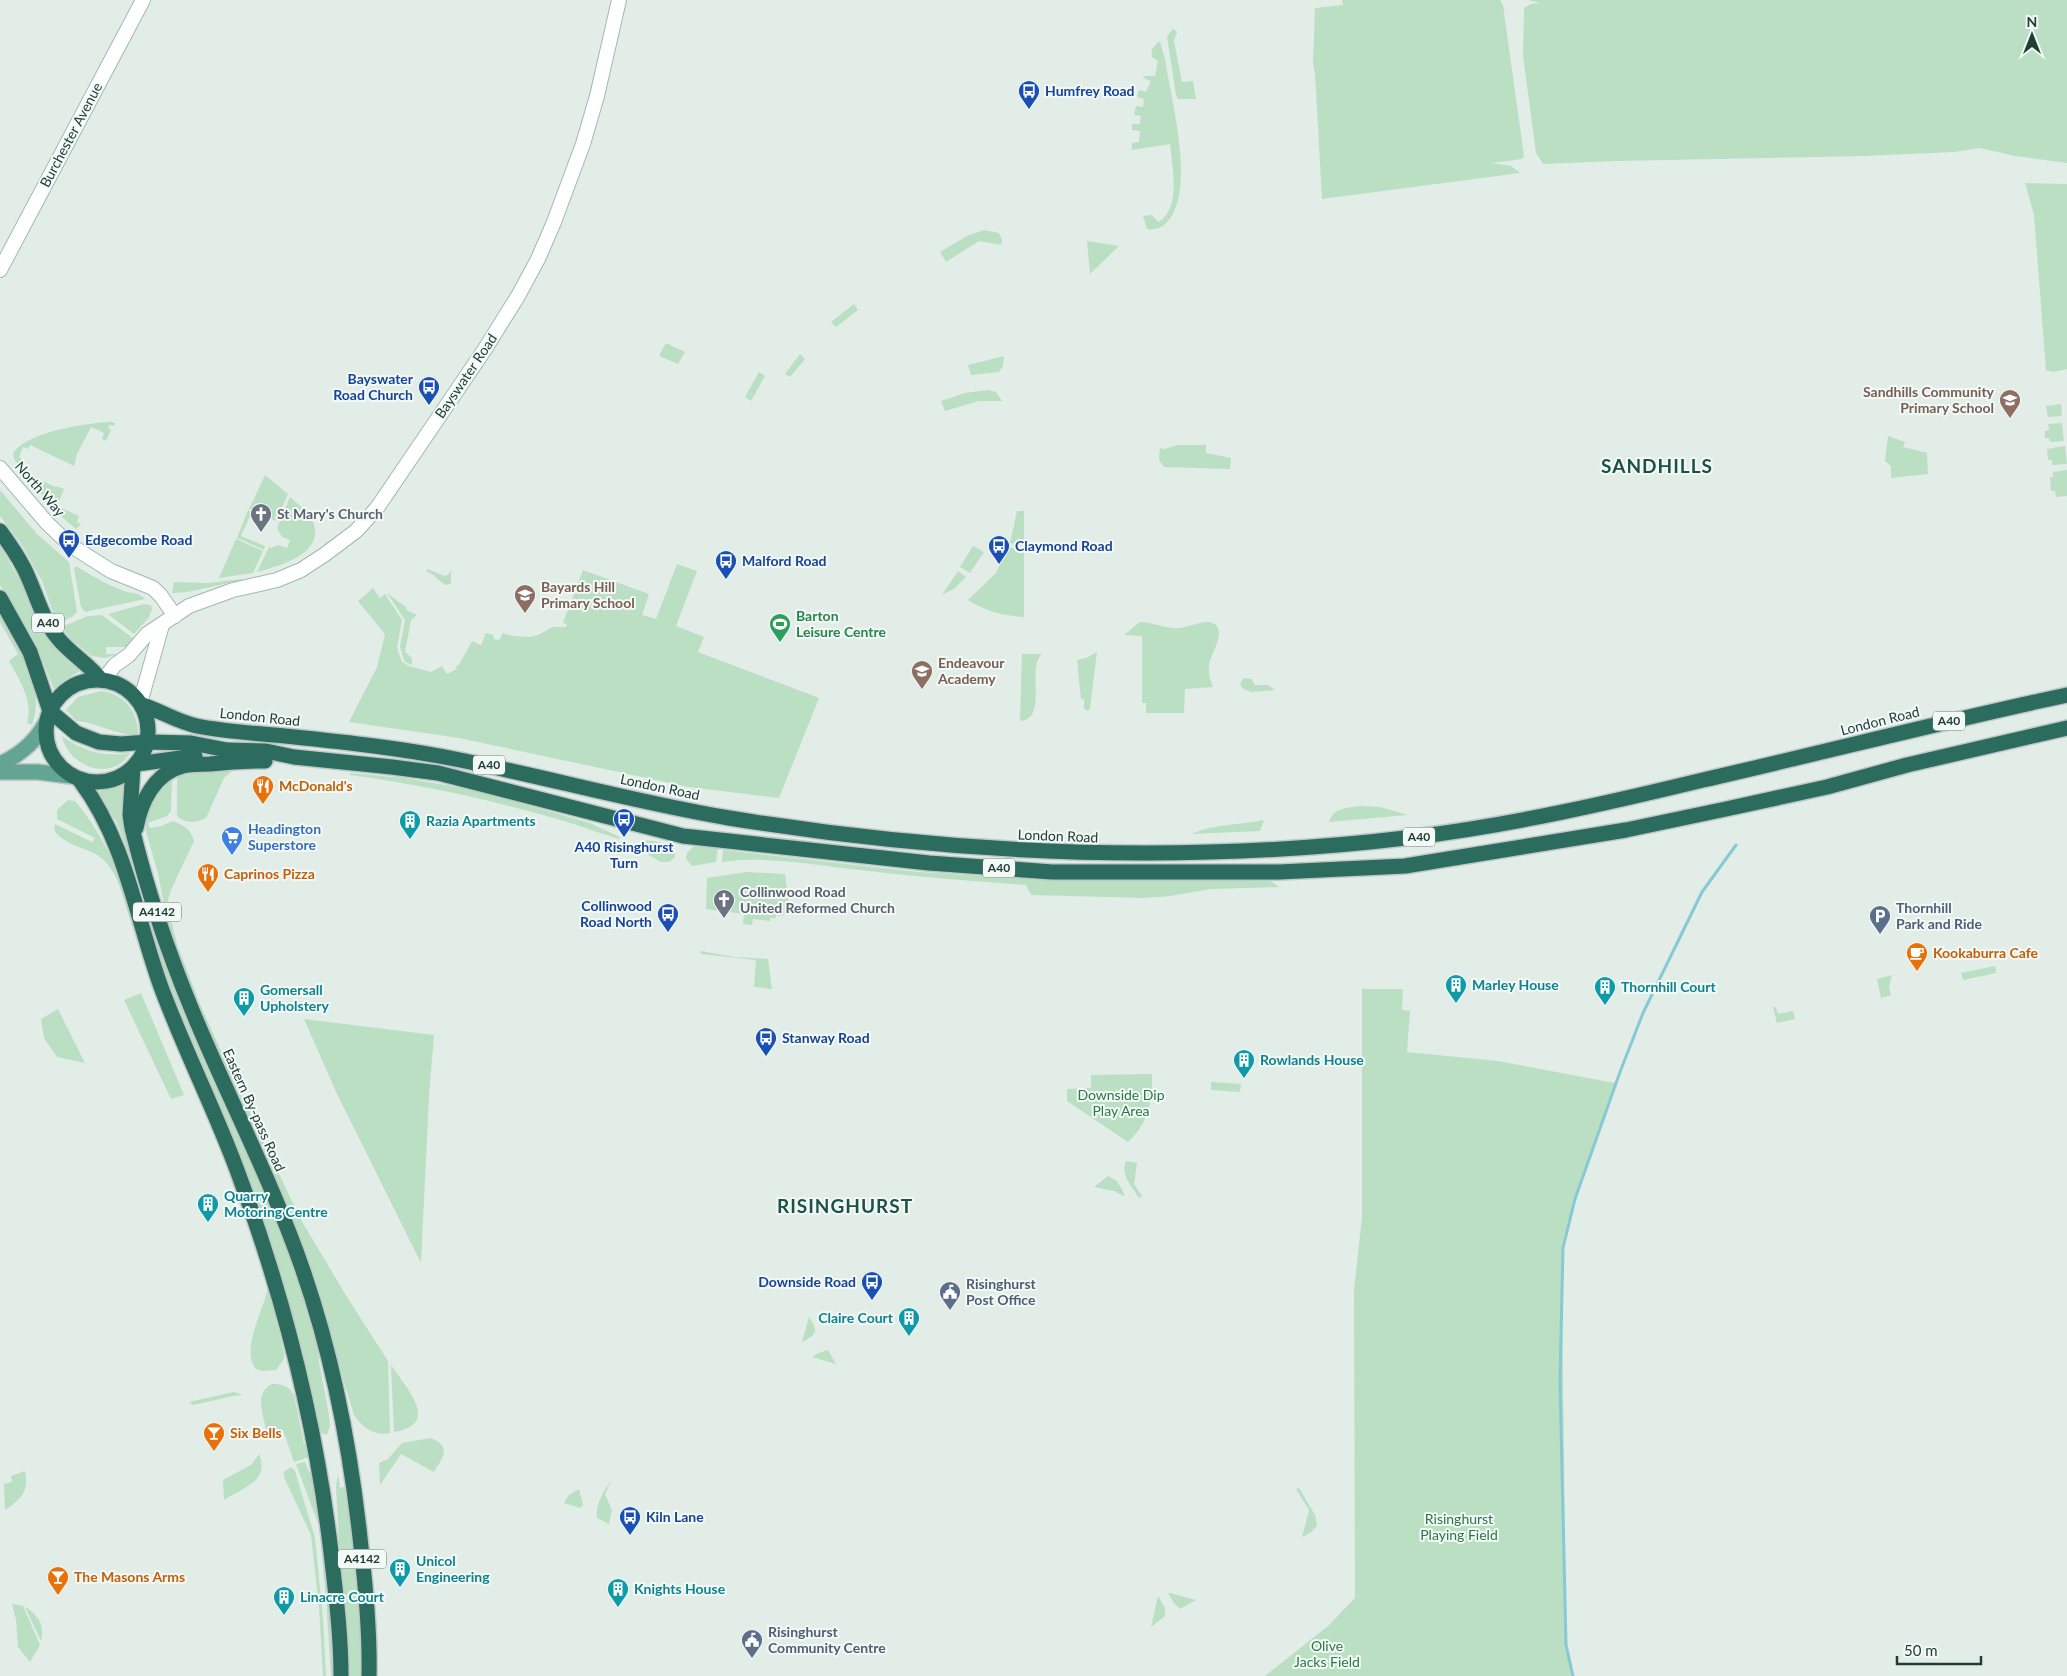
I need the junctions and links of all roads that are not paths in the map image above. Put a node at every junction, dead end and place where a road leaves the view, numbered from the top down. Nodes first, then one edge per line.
1 (143, 0) edge
2 (619, 0) edge
3 (0, 270) edge
4 (0, 468) edge
5 (0, 531) edge
6 (0, 598) edge
7 (175, 616) junction
8 (162, 625) junction
9 (102, 680) junction
10 (2067, 695) edge
11 (141, 704) junction
12 (49, 715) junction
13 (2067, 728) edge
14 (148, 742) junction
15 (231, 755) junction
16 (0, 764) edge
17 (135, 766) junction
18 (0, 772) edge
19 (76, 779) junction
20 (135, 842) junction
21 (341, 1676) edge
22 (370, 1676) edge

1 - 3 street, Burchester Avenue
2 - 7 street, Bayswater Road
4 - 7 street, North Way
5 - 9 highway, A40
6 - 12 highway, A40
7 - 8 street, Bayswater Road
8 - 9 street, Bayswater Road
8 - 11 street
9 - 11 highway
9 - 12 highway
10 - 11 highway, London Road / A40
11 - 14 highway
12 - 14 highway
12 - 16 main road
12 - 19 highway
13 - 15 highway, A40
14 - 15 highway
14 - 17 highway
15 - 17 highway
15 - 20 highway
17 - 19 highway
17 - 20 highway, Eastern By-pass Road / A4142
18 - 19 main road
19 - 21 highway, A4142
20 - 22 highway, Eastern By-pass Road / A4142

